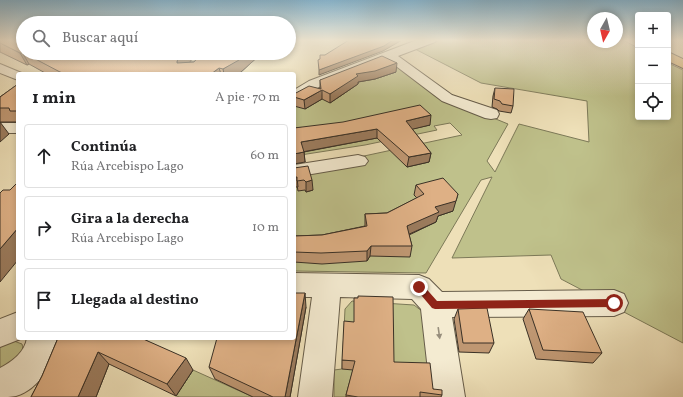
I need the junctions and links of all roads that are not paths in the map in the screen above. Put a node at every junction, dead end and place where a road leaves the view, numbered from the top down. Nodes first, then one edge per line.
1 (380, 59) edge
2 (394, 59) edge
3 (673, 59) edge
4 (683, 64) edge
5 (0, 68) edge
6 (16, 75) edge
7 (296, 96) edge
8 (491, 114) dead end
9 (0, 128) edge
10 (16, 128) edge
11 (358, 161) dead end
12 (296, 171) edge
13 (296, 284) edge
14 (327, 285) junction
15 (427, 296) junction
16 (614, 303) dead end
17 (16, 327) edge
18 (0, 333) edge
19 (43, 340) edge
20 (1, 387) edge
21 (315, 397) edge
22 (448, 397) edge

1 - 7 street
2 - 8 street
3 - 4 highway
5 - 6 street
9 - 10 street
11 - 12 street
13 - 14 street
14 - 15 street
14 - 21 street
15 - 16 street
15 -> 22 street
17 - 18 street
19 - 20 street

